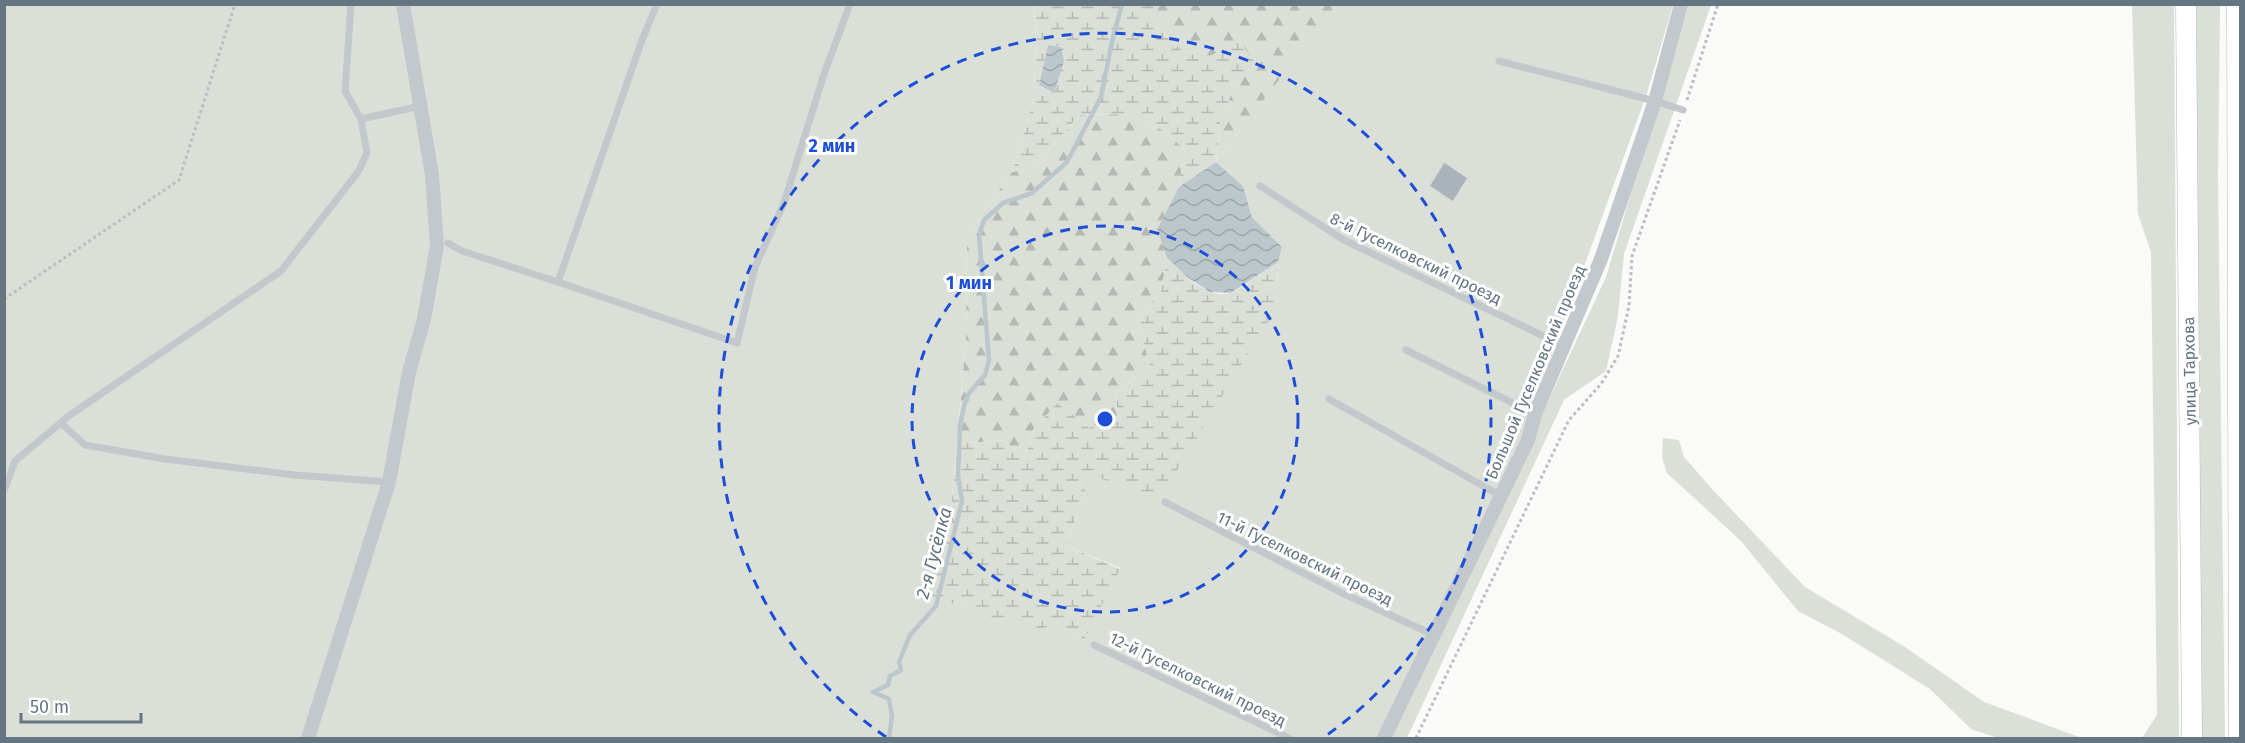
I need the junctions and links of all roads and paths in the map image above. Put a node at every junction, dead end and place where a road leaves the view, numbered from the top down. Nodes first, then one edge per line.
1 (235, 4) edge
2 (351, 4) edge
3 (402, 4) edge
4 (657, 4) edge
5 (850, 4) edge
6 (1681, 4) edge
7 (1718, 4) edge
8 (2186, 4) edge
9 (2237, 4) edge
10 (1499, 61) dead end
11 (1655, 101) junction
12 (420, 106) junction
13 (1683, 110) junction
14 (361, 119) junction
15 (1260, 186) dead end
16 (448, 243) dead end
17 (558, 282) junction
18 (4, 299) edge
19 (1564, 346) junction
20 (1406, 350) dead end
21 (1329, 399) dead end
22 (1536, 414) junction
23 (60, 423) junction
24 (389, 482) junction
25 (4, 491) edge
26 (1501, 496) junction
27 (1165, 502) dead end
28 (1434, 635) junction
29 (1094, 645) dead end
30 (308, 738) edge
31 (1289, 738) edge
32 (1384, 738) edge
33 (1416, 738) edge
34 (2192, 738) edge
35 (2239, 738) edge

1 - 18 path
2 - 14 lane
3 - 12 street
4 - 17 lane
5 - 17 lane
6 - 11 street, Большой Гуселковский проезд
7 - 13 path
8 - 34 main road, улица Тархова
9 - 35 main road
10 - 11 lane
11 - 13 lane
11 - 19 street, Большой Гуселковский проезд
12 - 14 lane
12 - 24 street
13 - 33 path
14 - 23 lane
15 - 19 lane, 8-й Гуселковский проезд
16 - 17 lane
19 - 22 street, Большой Гуселковский проезд
20 - 22 lane
21 - 26 lane
22 - 26 street, Большой Гуселковский проезд
23 - 24 lane
23 - 25 lane
24 - 30 street
26 - 28 street, Большой Гуселковский проезд
27 - 28 lane, 11-й Гуселковский проезд
28 - 32 street, Большой Гуселковский проезд
29 - 31 lane, 12-й Гуселковский проезд

